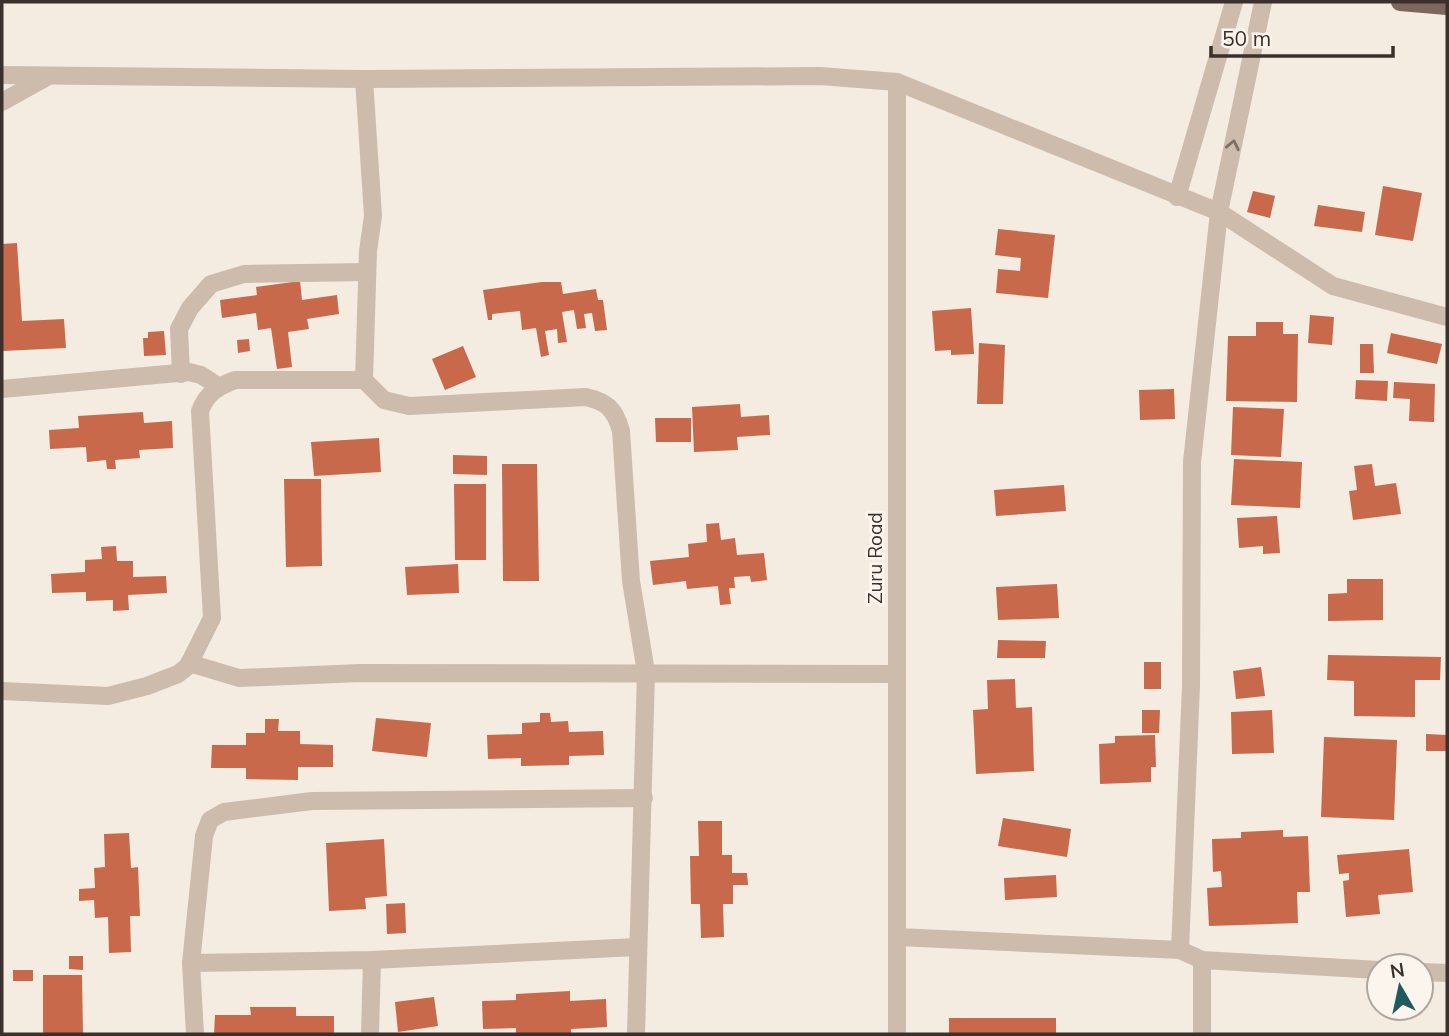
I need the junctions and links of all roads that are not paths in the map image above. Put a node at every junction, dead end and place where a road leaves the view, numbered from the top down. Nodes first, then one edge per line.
1 (1234, 2) edge
2 (1263, 2) edge
3 (1400, 2) edge
4 (1447, 6) edge
5 (2, 75) edge
6 (50, 76) junction
7 (364, 79) junction
8 (897, 82) junction
9 (2, 102) edge
10 (1177, 197) junction
11 (1219, 212) junction
12 (367, 272) junction
13 (1447, 317) edge
14 (181, 374) junction
15 (364, 380) junction
16 (218, 386) junction
17 (2, 389) edge
18 (190, 663) junction
19 (646, 672) junction
20 (896, 674) junction
21 (2, 691) edge
22 (645, 798) junction
23 (897, 937) junction
24 (637, 947) junction
25 (1180, 950) junction
26 (372, 960) junction
27 (1202, 960) junction
28 (191, 962) junction
29 (1365, 969) edge
30 (195, 1034) edge
31 (370, 1034) edge
32 (636, 1034) edge
33 (897, 1034) edge
34 (1202, 1034) edge

1 - 10 street
11 -> 2 street
3 - 4 main road
5 - 6 street
6 - 7 street
6 - 9 street
7 - 8 street
7 - 12 street
8 - 10 street
8 - 20 street, Zuru Road
10 - 11 street
11 - 13 street
11 - 25 street
12 - 14 street
12 - 15 street
14 - 16 street
14 - 17 street
15 - 16 street
15 - 19 street
16 - 18 street
18 - 19 street
18 - 21 street
19 - 20 street
19 - 22 street
20 - 23 street, Zuru Road
22 - 24 street
22 - 28 street
23 - 25 street
23 - 33 street, Zuru Road
24 - 26 street
24 - 32 street
25 - 27 street
26 - 28 street
26 - 31 street
27 - 29 street
27 - 34 street
28 - 30 street

